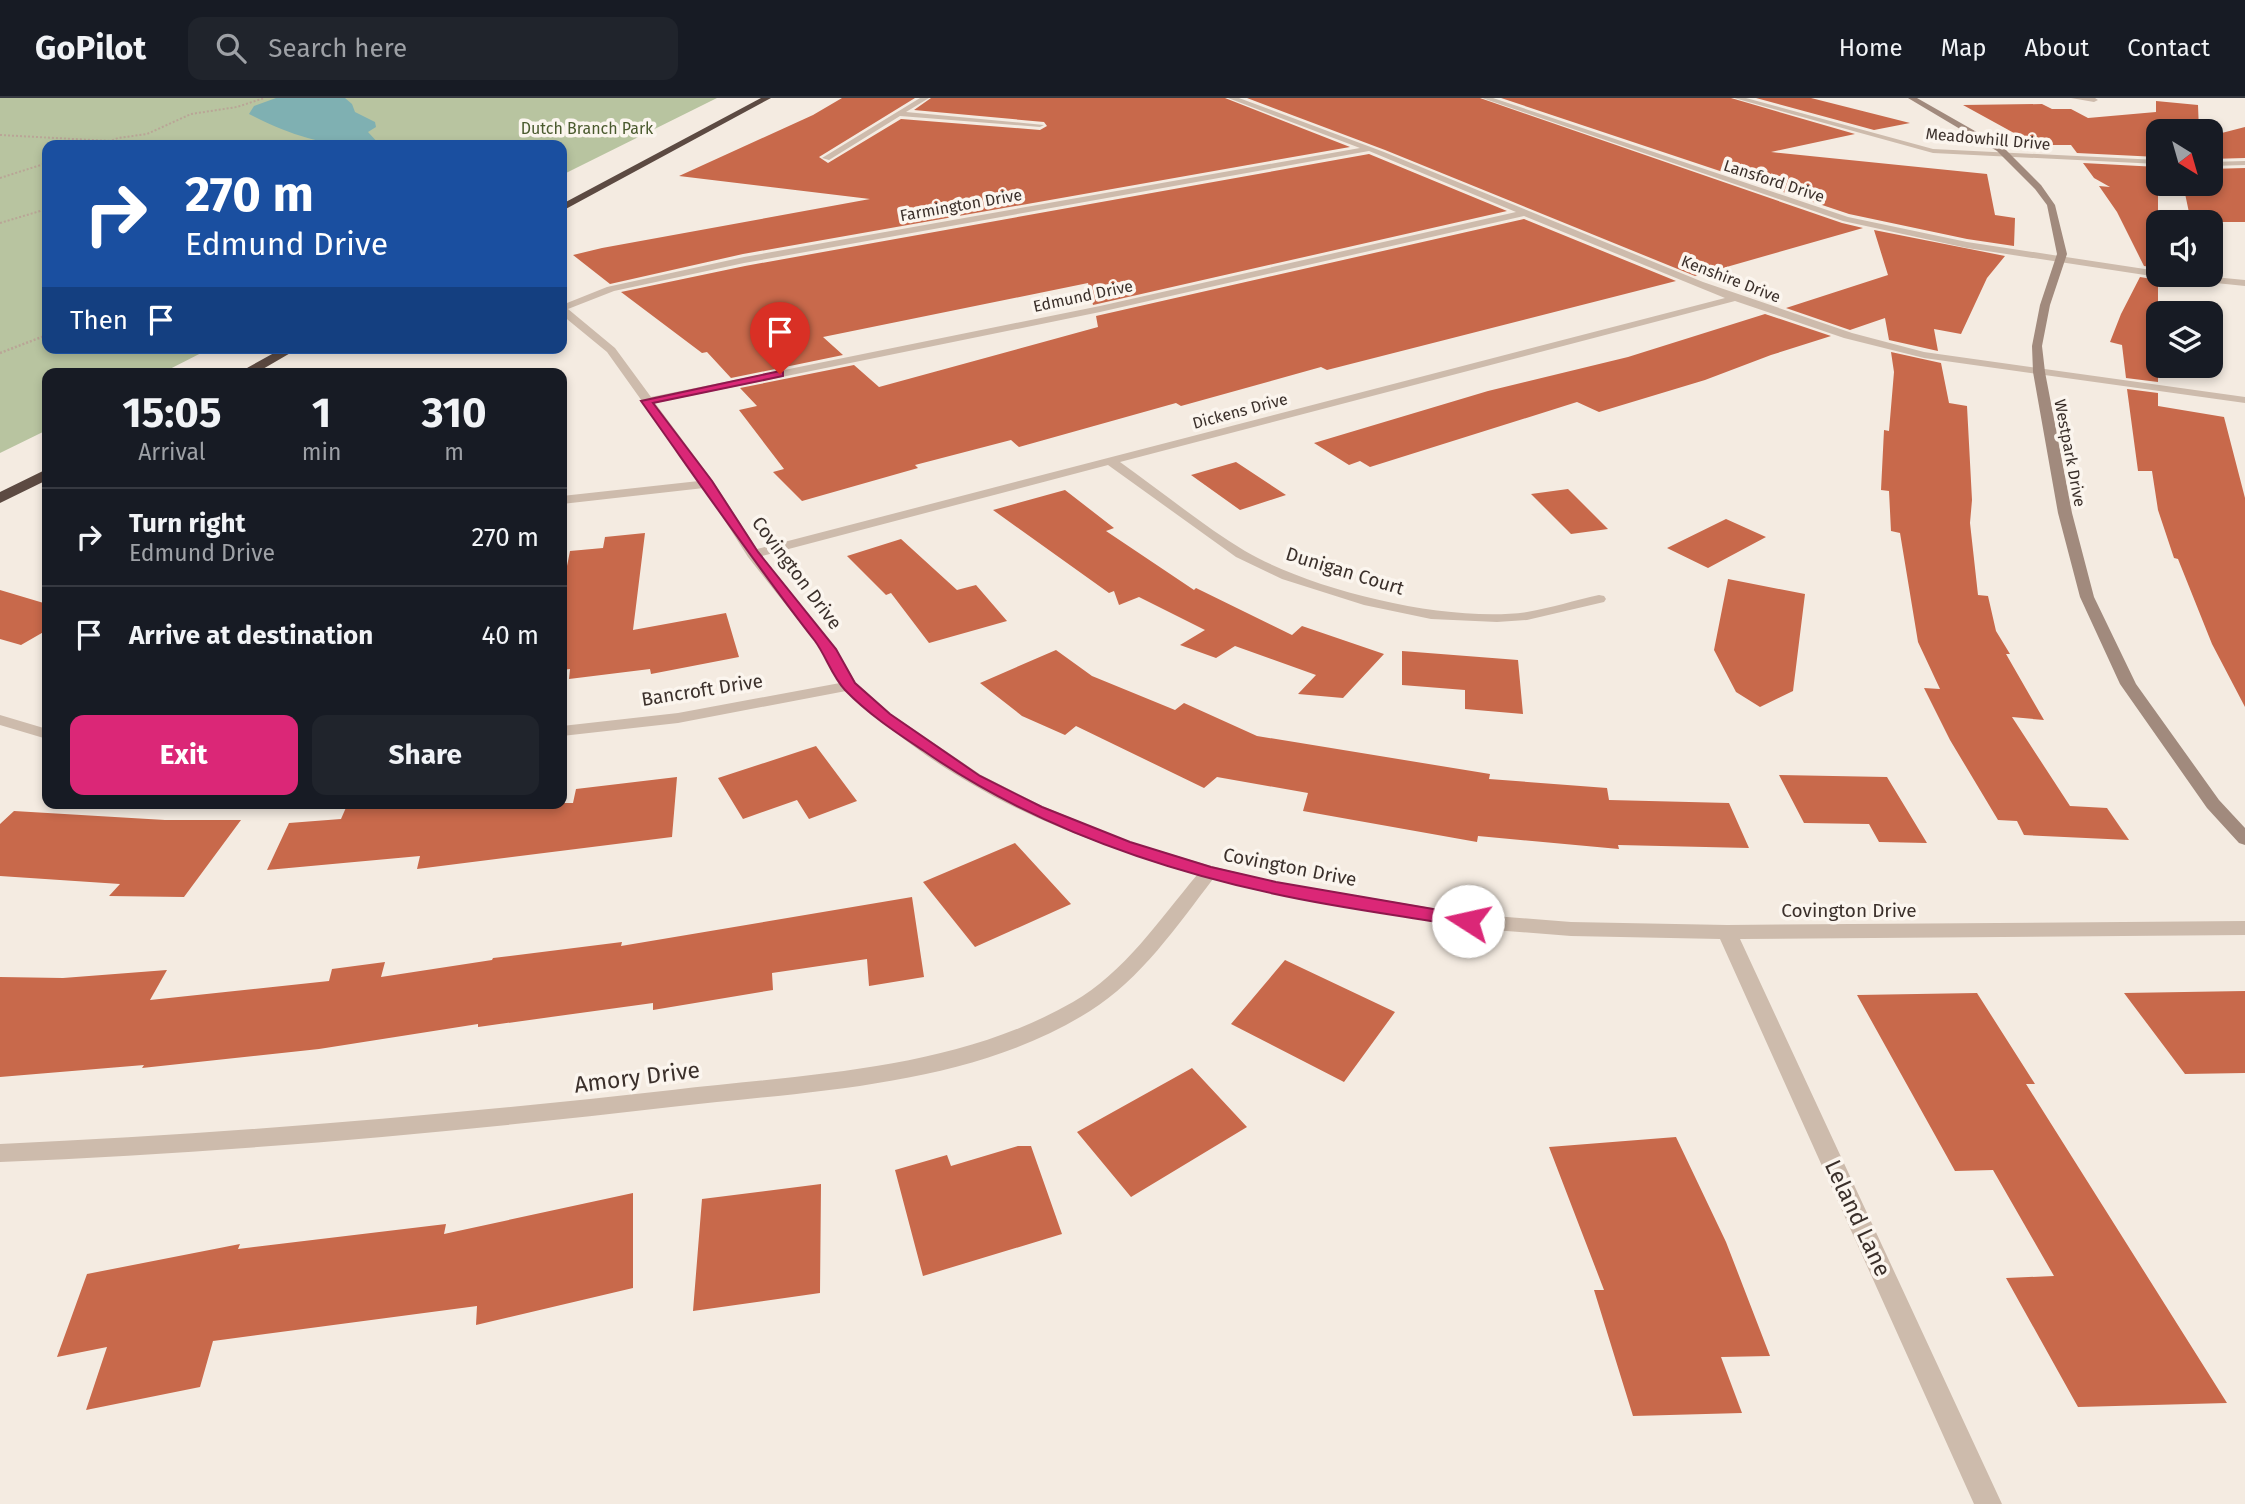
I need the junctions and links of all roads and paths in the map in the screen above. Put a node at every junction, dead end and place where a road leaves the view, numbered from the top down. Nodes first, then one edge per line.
1 (264, 98) edge
2 (767, 98) edge
3 (925, 98) edge
4 (1232, 98) edge
5 (1486, 98) edge
6 (1738, 98) edge
7 (1912, 98) edge
8 (2075, 98) edge
9 (2094, 100) dead end
10 (898, 114) junction
11 (1040, 125) dead end
12 (0, 135) edge
13 (95, 140) edge
14 (119, 140) edge
15 (1369, 149) junction
16 (2008, 157) junction
17 (826, 158) dead end
18 (2146, 162) edge
19 (2223, 163) edge
20 (2245, 163) edge
21 (42, 165) edge
22 (0, 178) edge
23 (567, 205) edge
24 (42, 210) edge
25 (1525, 213) junction
26 (0, 223) edge
27 (2060, 260) junction
28 (2146, 272) edge
29 (2223, 281) edge
30 (2245, 283) edge
31 (1735, 298) junction
32 (567, 307) edge
33 (567, 313) edge
34 (42, 337) edge
35 (0, 353) edge
36 (281, 354) edge
37 (255, 368) edge
38 (2039, 372) junction
39 (2245, 400) edge
40 (646, 401) junction
41 (1111, 463) junction
42 (42, 477) edge
43 (708, 484) junction
44 (0, 498) edge
45 (567, 499) edge
46 (754, 554) junction
47 (1599, 599) dead end
48 (849, 686) junction
49 (0, 720) edge
50 (567, 730) edge
51 (42, 733) edge
52 (2245, 839) edge
53 (1209, 872) junction
54 (2245, 928) edge
55 (1727, 932) junction
56 (0, 1153) edge
57 (1988, 1504) edge

1 - 14 path
2 - 23 highway
3 - 10 street
4 - 15 street, Kenshire Drive
5 - 27 street, Lansford Drive
6 - 16 street, Meadowhill Drive
7 - 16 street, Westpark Drive
8 - 9 street
10 - 11 street
10 - 17 street
12 - 13 path
15 - 25 street, Kenshire Drive
15 - 32 street, Farmington Drive
16 - 18 street, Meadowhill Drive
16 - 27 street, Westpark Drive
19 - 20 street
21 - 22 path
24 - 26 path
25 - 31 street, Kenshire Drive
25 - 40 street, Edmund Drive
27 - 28 street, Lansford Drive
27 - 38 street, Westpark Drive
29 - 30 street
31 - 38 street, Kenshire Drive
31 - 41 street, Dickens Drive
33 - 40 street, Covington Drive
34 - 35 path
36 - 37 highway
38 - 39 street, Kenshire Drive
38 - 52 street, Westpark Drive
40 - 43 street, Covington Drive
41 - 46 street, Dickens Drive
41 - 47 street, Dunigan Court
42 - 44 highway
43 - 45 street
43 - 46 street, Covington Drive
46 - 48 street, Covington Drive
48 - 50 street, Bancroft Drive
48 - 53 street, Covington Drive
49 - 51 street
53 - 55 street, Covington Drive
53 - 56 street, Amory Drive
54 - 55 street, Covington Drive
55 - 57 street, Leland Lane

